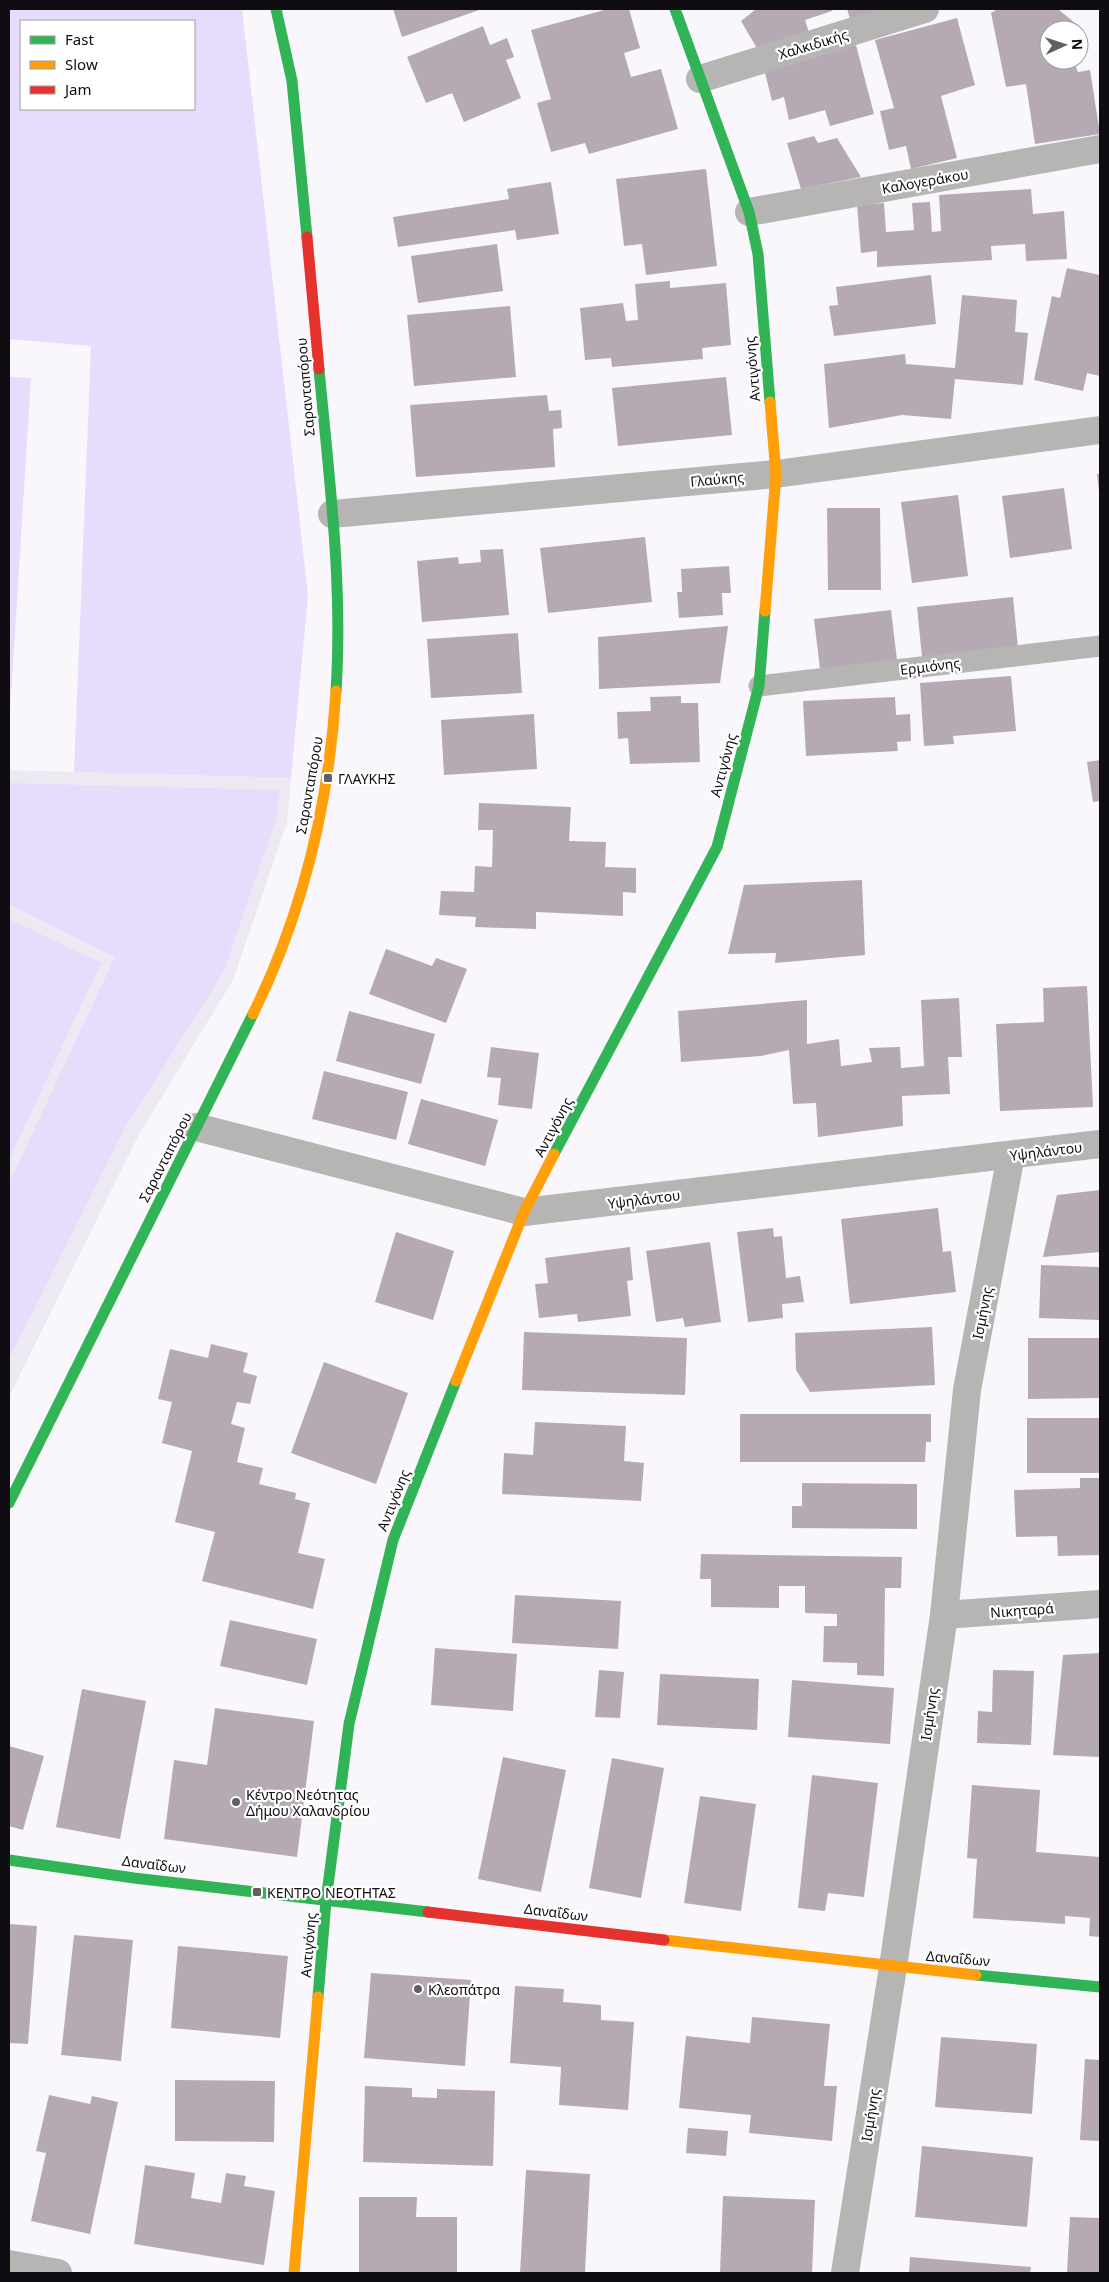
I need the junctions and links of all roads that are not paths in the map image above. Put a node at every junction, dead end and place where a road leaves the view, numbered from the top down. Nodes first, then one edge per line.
1 (276, 9) edge
2 (675, 9) edge
3 (925, 9) edge
4 (700, 79) junction
5 (1100, 149) edge
6 (749, 212) junction
7 (1100, 430) edge
8 (776, 474) junction
9 (332, 514) junction
10 (1100, 646) edge
11 (759, 686) junction
12 (196, 1127) junction
13 (1100, 1144) edge
14 (1012, 1155) junction
15 (524, 1212) junction
16 (9, 1503) edge
17 (1100, 1604) edge
18 (944, 1615) junction
19 (9, 1860) edge
20 (326, 1900) junction
21 (893, 1967) junction
22 (1100, 1987) edge
23 (9, 2264) edge
24 (58, 2273) edge
25 (294, 2273) edge
26 (845, 2273) edge

1 - 9 street, Σαρανταπόρου
2 - 4 street, Αντιγόνης
3 - 4 street, Χαλκιδικής
4 - 6 street, Αντιγόνης
5 - 6 street, Καλογεράκου
6 - 8 street, Αντιγόνης
7 - 8 street, Γλαύκης
8 - 9 street, Γλαύκης
8 - 11 street, Αντιγόνης
9 - 12 street, Σαρανταπόρου
10 - 11 lane, Ερμιόνης
11 - 15 street, Αντιγόνης
12 - 15 street, Υψηλάντου
12 - 16 street, Σαρανταπόρου
13 - 14 street, Υψηλάντου
14 - 15 street, Υψηλάντου
14 - 18 street, Ισμήνης
15 - 20 street, Αντιγόνης
17 - 18 street, Νικηταρά
18 - 21 street, Ισμήνης
19 - 20 street, Δαναΐδων
20 - 21 street, Δαναΐδων
20 - 25 street, Αντιγόνης
21 - 22 street, Δαναΐδων
21 - 26 street, Ισμήνης
23 - 24 street

